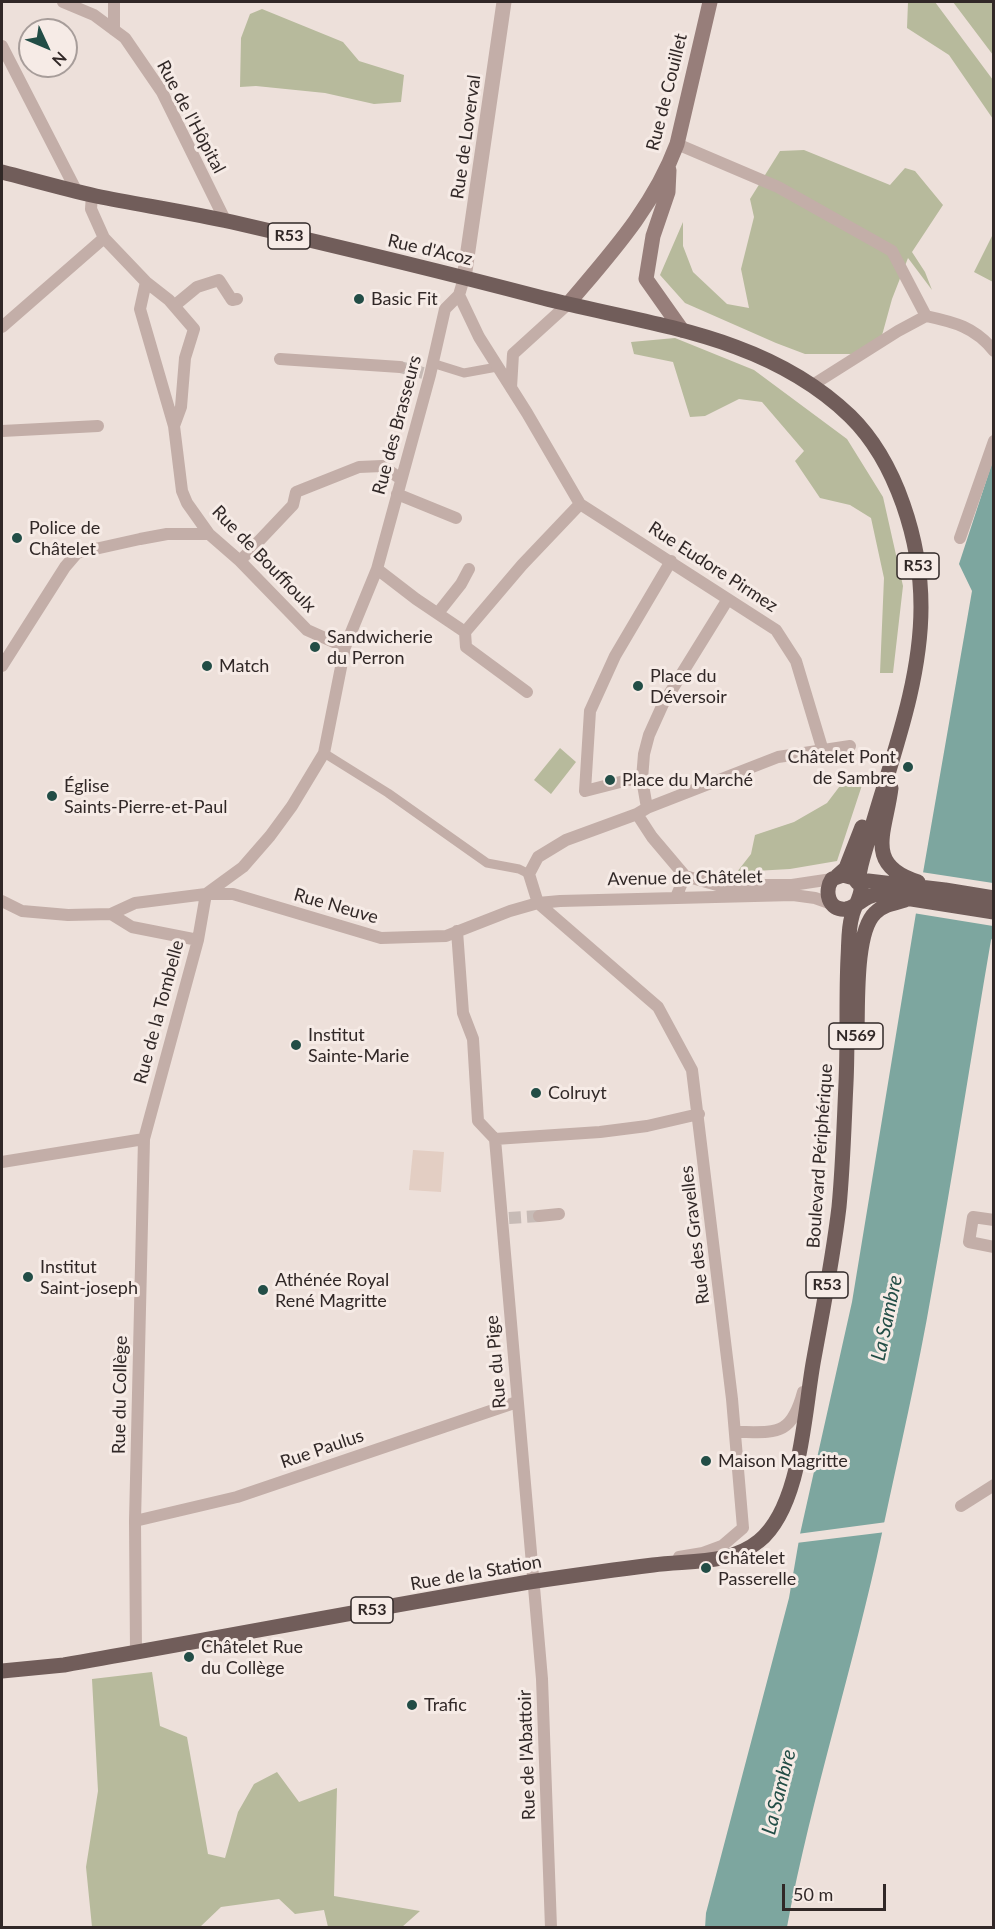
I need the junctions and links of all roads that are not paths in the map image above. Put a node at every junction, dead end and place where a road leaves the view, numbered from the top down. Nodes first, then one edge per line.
1 (63, 2) edge
2 (114, 2) edge
3 (504, 2) edge
4 (710, 2) edge
5 (114, 30) junction
6 (2, 46) edge
7 (677, 144) junction
8 (670, 163) junction
9 (2, 172) edge
10 (85, 193) junction
11 (225, 220) junction
12 (104, 238) junction
13 (465, 278) junction
14 (146, 282) junction
15 (459, 295) junction
16 (237, 299) dead end
17 (568, 304) junction
18 (174, 306) junction
19 (926, 316) junction
20 (2, 327) edge
21 (682, 330) junction
22 (993, 351) edge
23 (280, 359) dead end
24 (400, 367) tunnel mouth
25 (497, 367) junction
26 (428, 370) junction
27 (811, 386) junction
28 (511, 388) junction
29 (835, 403) joint
30 (98, 426) dead end
31 (174, 426) junction
32 (2, 431) edge
33 (993, 441) edge
34 (401, 479) junction
35 (397, 494) junction
36 (580, 504) junction
37 (456, 518) dead end
38 (209, 534) junction
39 (960, 538) dead end
40 (240, 561) junction
41 (671, 561) junction
42 (377, 568) junction
43 (469, 569) dead end
44 (728, 598) junction
45 (438, 613) junction
46 (465, 632) junction
47 (345, 647) junction
48 (2, 666) edge
49 (527, 692) dead end
50 (850, 746) dead end
51 (895, 750) junction
52 (823, 751) junction
53 (324, 753) junction
54 (642, 779) junction
55 (642, 811) junction
56 (529, 874) junction
57 (685, 876) junction
58 (835, 878) junction
59 (858, 883) junction
60 (912, 889) junction
61 (206, 894) junction
62 (676, 897) junction
63 (993, 898) edge
64 (2, 901) edge
65 (538, 903) junction
66 (832, 904) junction
67 (856, 904) junction
68 (993, 912) edge
69 (111, 914) junction
70 (457, 931) junction
71 (198, 940) junction
72 (699, 1114) junction
73 (144, 1139) junction
74 (495, 1139) junction
75 (2, 1162) edge
76 (840, 1202) junction
77 (559, 1214) dead end
78 (539, 1216) tunnel mouth
79 (993, 1220) edge
80 (993, 1247) edge
81 (812, 1367) junction
82 (517, 1402) junction
83 (735, 1432) junction
84 (993, 1485) edge
85 (961, 1506) dead end
86 (135, 1521) junction
87 (743, 1552) joint
88 (655, 1565) junction
89 (532, 1582) junction
90 (136, 1652) junction
91 (2, 1671) edge
92 (551, 1928) edge

1 - 5 street, Rue de l'Hôpital
2 - 5 street
3 - 13 street, Rue de Loverval
4 - 7 main road, Rue de Couillet
5 - 11 street, Rue de l'Hôpital
6 - 10 street, Rue de Bouffioulx
7 - 8 main road, Rue de Couillet
7 - 19 street
8 - 17 main road, Rue de Couillet
8 - 21 main road
9 - 10 main road, Rue d'Acoz / R53
10 - 11 main road, Rue d'Acoz / R53
10 - 12 street, Rue de Bouffioulx
11 - 13 main road, Rue d'Acoz / R53
12 - 14 street, Rue de Bouffioulx
12 - 20 street
13 - 15 street, Rue des Brasseurs
13 - 17 main road, Rue d'Acoz / R53
14 - 18 street, Rue de Bouffioulx
14 - 31 street
15 - 25 street
15 - 26 street, Rue des Brasseurs
16 - 18 street
17 - 21 main road, Rue d'Acoz / R53
17 - 28 street
18 - 31 street, Rue de Bouffioulx
19 - 22 street
19 - 27 street
21 - 27 main road, Rue d'Acoz / R53
23 - 24 street
25 - 26 street
25 - 28 street
26 - 34 street, Rue des Brasseurs
27 - 29 main road, Rue d'Acoz / R53
28 - 36 street
29 - 51 main road, Boulevard Périphérique / R53
30 - 32 street
31 - 38 street, Rue de Bouffioulx
33 - 39 street
34 - 35 street, Rue des Brasseurs
34 - 40 street
35 - 37 street
35 - 42 street, Rue des Brasseurs
36 - 41 street, Rue Eudore Pirmez
36 - 46 street
38 - 40 street, Rue de Bouffioulx
38 - 48 street
40 - 47 street, Rue de Bouffioulx
41 - 44 street, Rue Eudore Pirmez
41 - 54 street
42 - 45 street
42 - 47 street, Rue des Brasseurs
43 - 45 street
44 - 52 street, Rue Eudore Pirmez
44 - 54 street
45 - 46 street
46 - 49 street
47 - 53 street, Rue des Brasseurs
50 - 52 street
51 - 58 main road, Boulevard Périphérique / R53
51 - 59 main road, Boulevard Périphérique / R53
51 - 60 main road, N569
52 - 55 street
53 - 56 street
53 - 61 street, Rue des Brasseurs
54 - 55 street
55 - 56 street
55 - 57 street
56 - 65 street
57 - 58 street, Avenue de Châtelet
57 - 62 street
58 - 59 main road, Avenue de Châtelet
58 - 66 main road
59 - 60 main road, Avenue de Châtelet / N569
59 - 67 main road, Boulevard Périphérique / R53
60 - 63 main road, N569
60 - 67 main road, Avenue de Châtelet / N569
60 - 68 main road, Avenue de Châtelet / N569
60 - 76 main road, N569
61 - 69 street, Rue Neuve
61 - 70 street, Rue Neuve
61 - 71 street, Rue de la Tombelle
62 - 65 street, Avenue de Châtelet
62 - 66 street, Avenue de Châtelet
64 - 69 street
65 - 70 street
65 - 72 street, Rue des Gravelles
66 - 67 main road, Avenue de Châtelet
67 - 76 main road, Boulevard Périphérique / R53
69 - 71 street
70 - 74 street
71 - 73 street, Rue de la Tombelle
72 - 74 street
72 - 83 street, Rue des Gravelles
73 - 75 street
73 - 86 street, Rue du Collège
74 - 82 street, Rue du Pige
76 - 81 main road, Boulevard Périphérique / R53
77 - 78 street
79 - 80 street
81 - 83 street
81 - 87 main road, Boulevard Périphérique / R53
82 - 86 street, Rue Paulus
82 - 89 street, Rue du Pige
83 - 88 street, Rue des Gravelles
84 - 85 street
86 - 90 street, Rue du Collège
87 - 88 main road, Rue de la Station / R53
88 - 89 main road, Rue de la Station / R53
89 - 90 main road, Rue de la Station / R53
89 - 92 street, Rue de l'Abattoir
90 - 91 main road, Rue de la Station / R53

